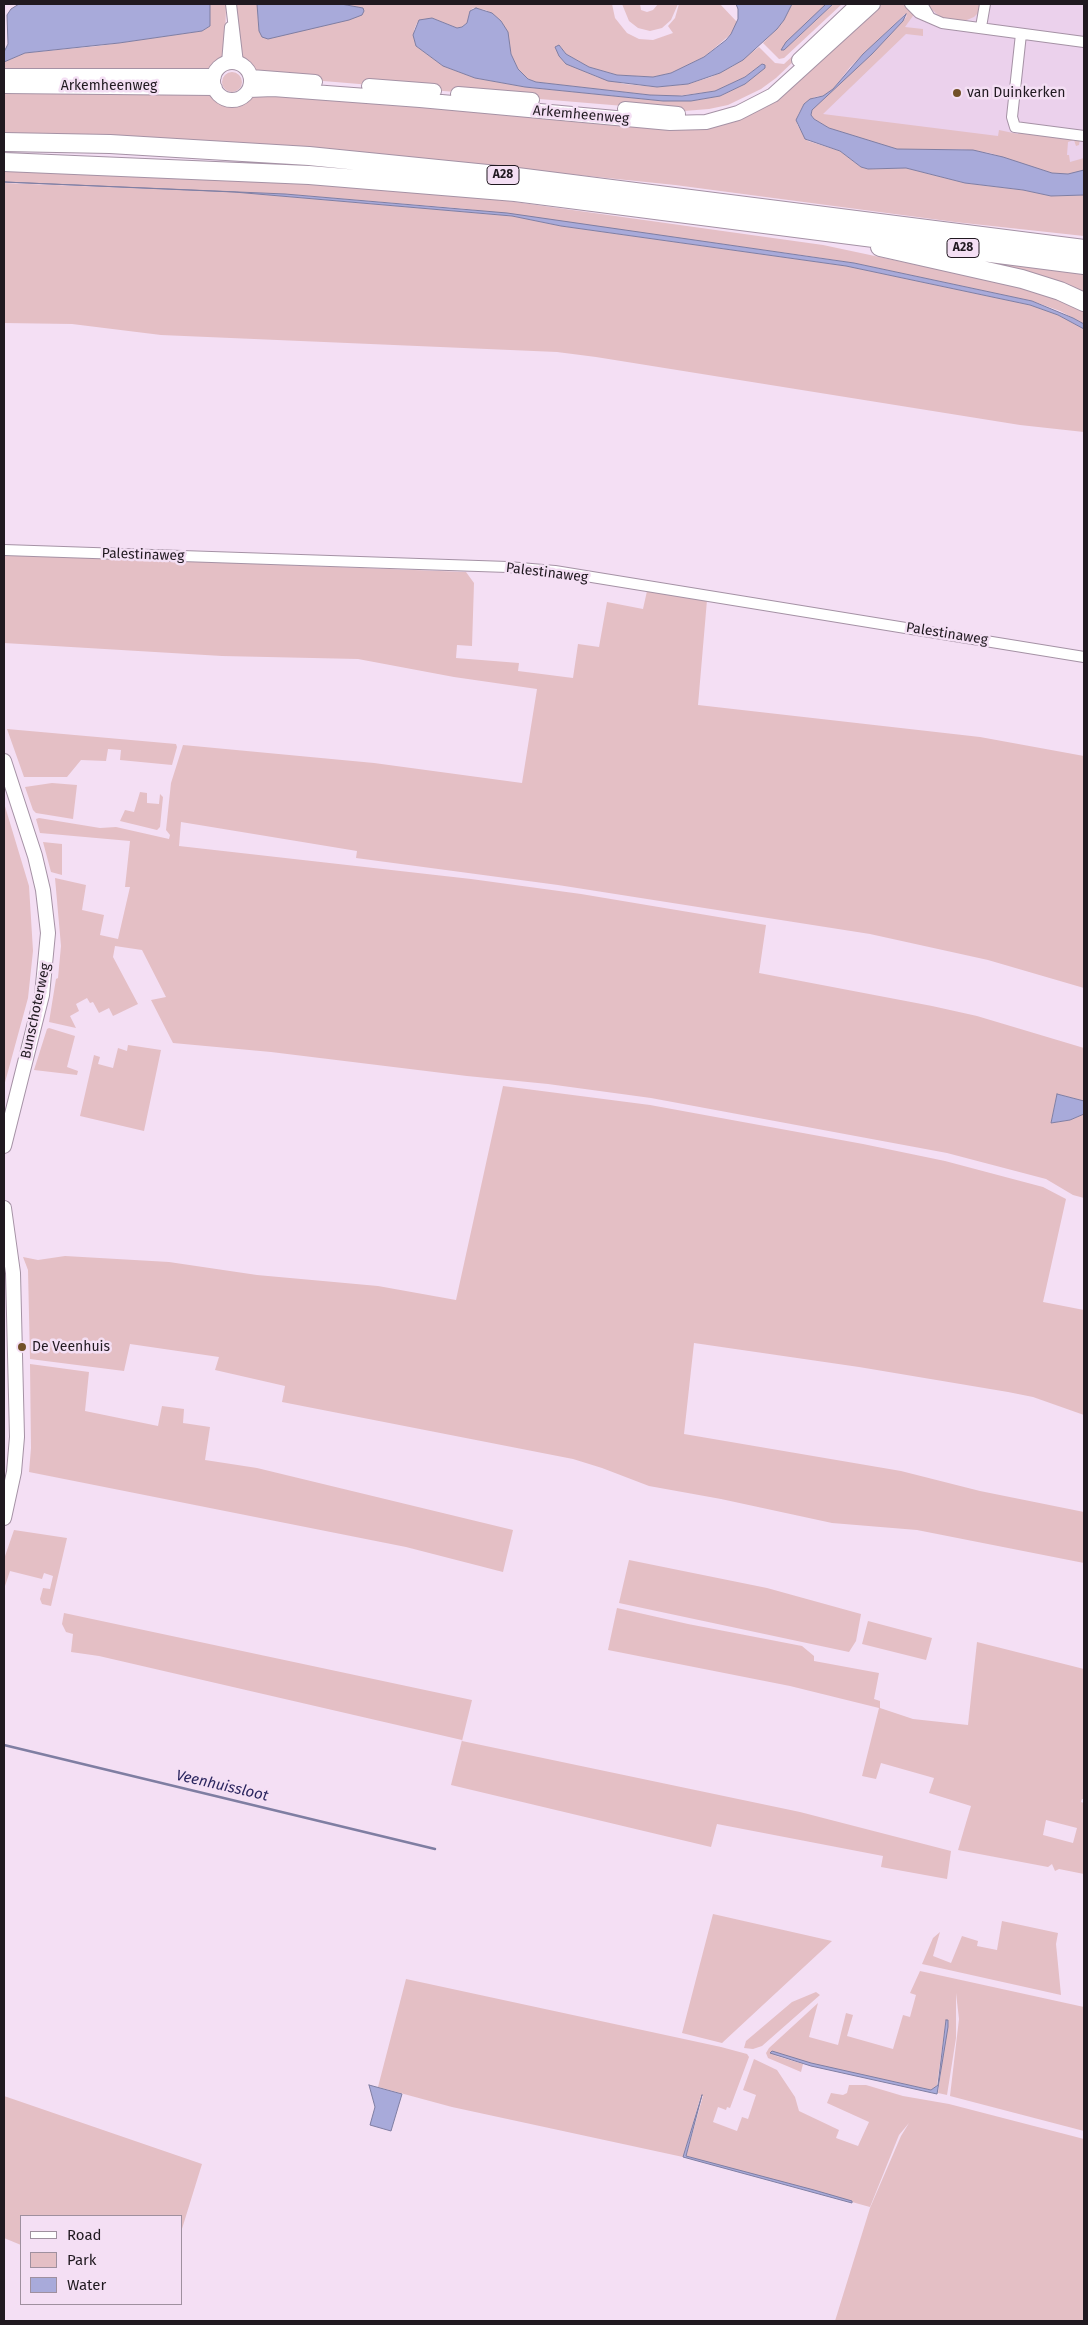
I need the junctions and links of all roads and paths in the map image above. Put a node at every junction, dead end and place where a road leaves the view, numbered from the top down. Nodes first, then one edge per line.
1 (231, 4) edge
2 (858, 4) edge
3 (873, 4) edge
4 (910, 4) edge
5 (922, 4) edge
6 (985, 4) edge
7 (929, 16) junction
8 (981, 27) junction
9 (1021, 34) junction
10 (1084, 42) edge
11 (233, 63) junction
12 (4, 76) edge
13 (215, 82) junction
14 (250, 84) junction
15 (4, 86) edge
16 (1084, 136) edge
17 (4, 142) edge
18 (4, 162) edge
19 (842, 232) junction
20 (1084, 249) edge
21 (1084, 265) edge
22 (1084, 302) edge
23 (4, 550) edge
24 (1084, 657) edge
25 (4, 761) edge
26 (4, 1146) edge
27 (4, 1208) edge
28 (4, 1518) edge

1 - 11 street
2 - 14 main road, Arkemheenweg
3 - 14 main road, Arkemheenweg
4 - 7 street
5 - 7 street
6 - 8 street
7 - 8 street
8 - 9 street
9 - 10 street
9 - 16 street
11 - 13 main road
11 - 14 main road
12 - 13 main road, Arkemheenweg
13 - 14 main road
13 - 15 main road, Arkemheenweg
17 - 20 highway, A28
18 - 19 highway, A28
19 - 21 highway, A28
19 - 22 highway, A28
23 - 24 street, Palestinaweg
25 - 26 main road, Bunschoterweg
27 - 28 main road

